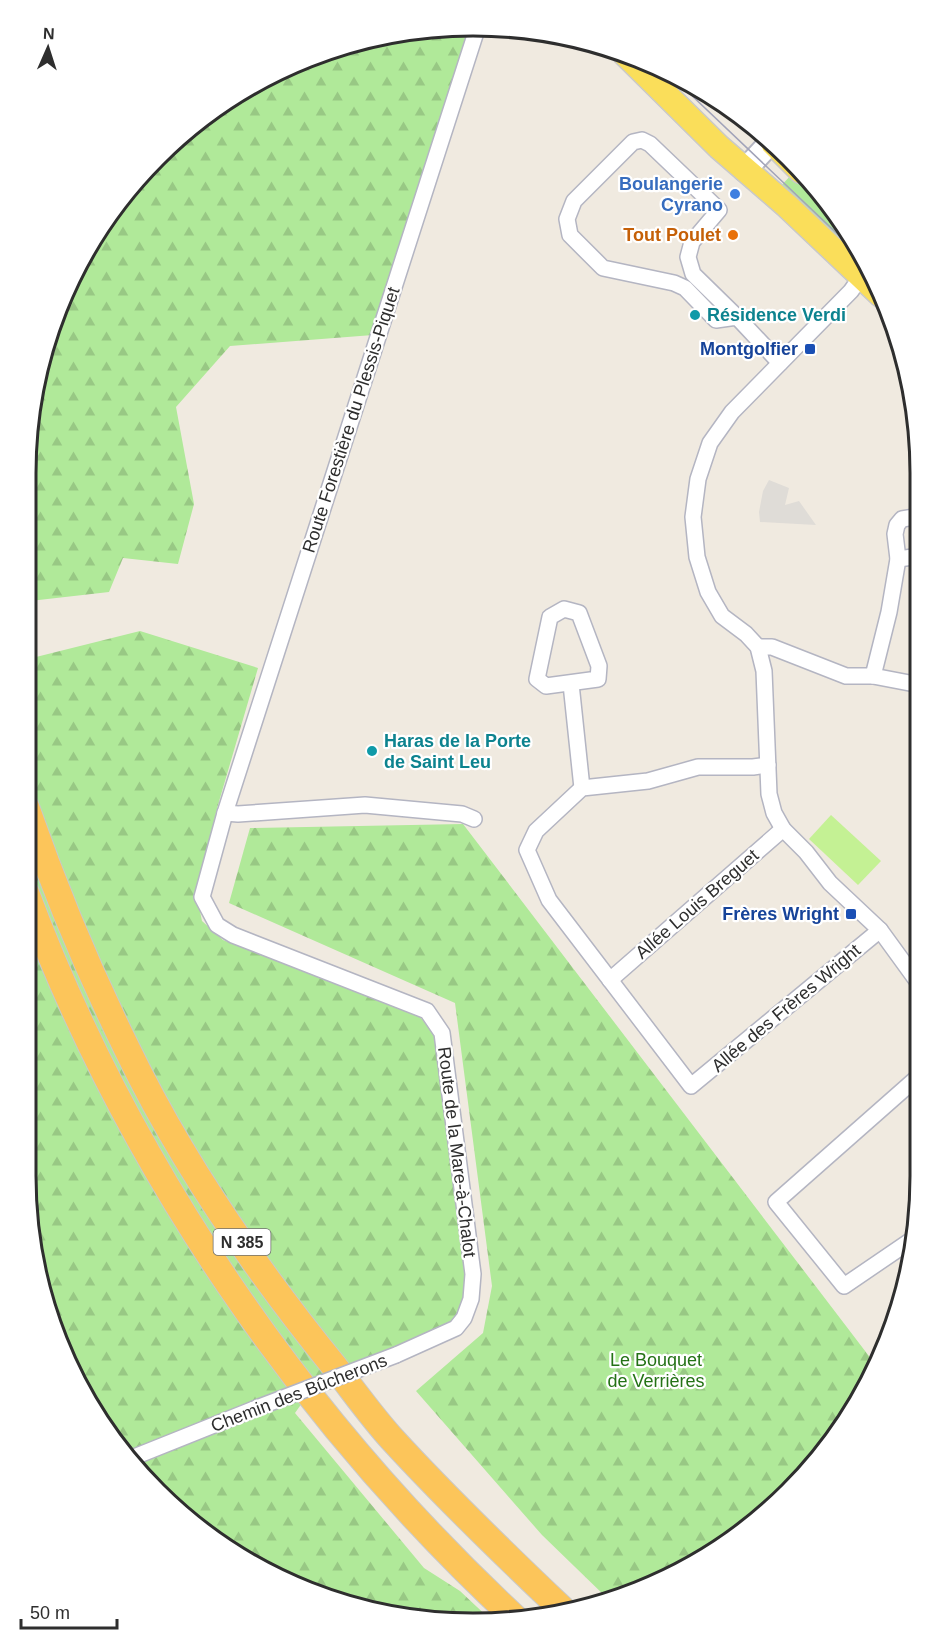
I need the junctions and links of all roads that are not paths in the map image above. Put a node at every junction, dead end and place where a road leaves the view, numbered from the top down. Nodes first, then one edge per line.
1 (475, 36) edge
2 (640, 69) edge
3 (766, 149) edge
4 (745, 170) junction
5 (857, 266) edge
6 (862, 275) edge
7 (737, 317) junction
8 (780, 363) junction
9 (910, 518) edge
10 (910, 557) edge
11 (898, 559) junction
12 (758, 647) junction
13 (873, 676) junction
14 (910, 683) edge
15 (571, 684) junction
16 (768, 765) junction
17 (582, 788) junction
18 (225, 813) junction
19 (474, 819) dead end
20 (783, 829) junction
21 (36, 834) edge
22 (36, 918) edge
23 (880, 930) junction
24 (910, 971) edge
25 (610, 980) junction
26 (910, 1084) edge
27 (904, 1245) edge
28 (464, 1318) joint
29 (137, 1456) edge
30 (558, 1605) edge
31 (508, 1611) edge

1 - 18 street, Route Forestière du Plessis-Piquet
2 - 4 main road
3 - 4 main road
4 - 5 main road
6 - 8 street
7 - 7 street
7 - 8 street
8 - 12 street
9 - 11 street
10 - 11 street
11 - 13 street
12 - 13 street
12 - 16 street
13 - 14 street
15 - 15 street
15 - 17 street
16 - 17 street
16 - 20 street
17 - 25 street
18 - 19 street
18 - 28 street, Route de la Mare-à-Chalot
20 - 23 street
20 - 25 street, Allée Louis Breguet
21 - 30 highway, N 385
22 - 31 highway, N 385
23 - 24 street
23 - 25 street, Allée des Frères Wright
26 - 27 street
28 - 29 street, Chemin des Bûcherons, bridge

